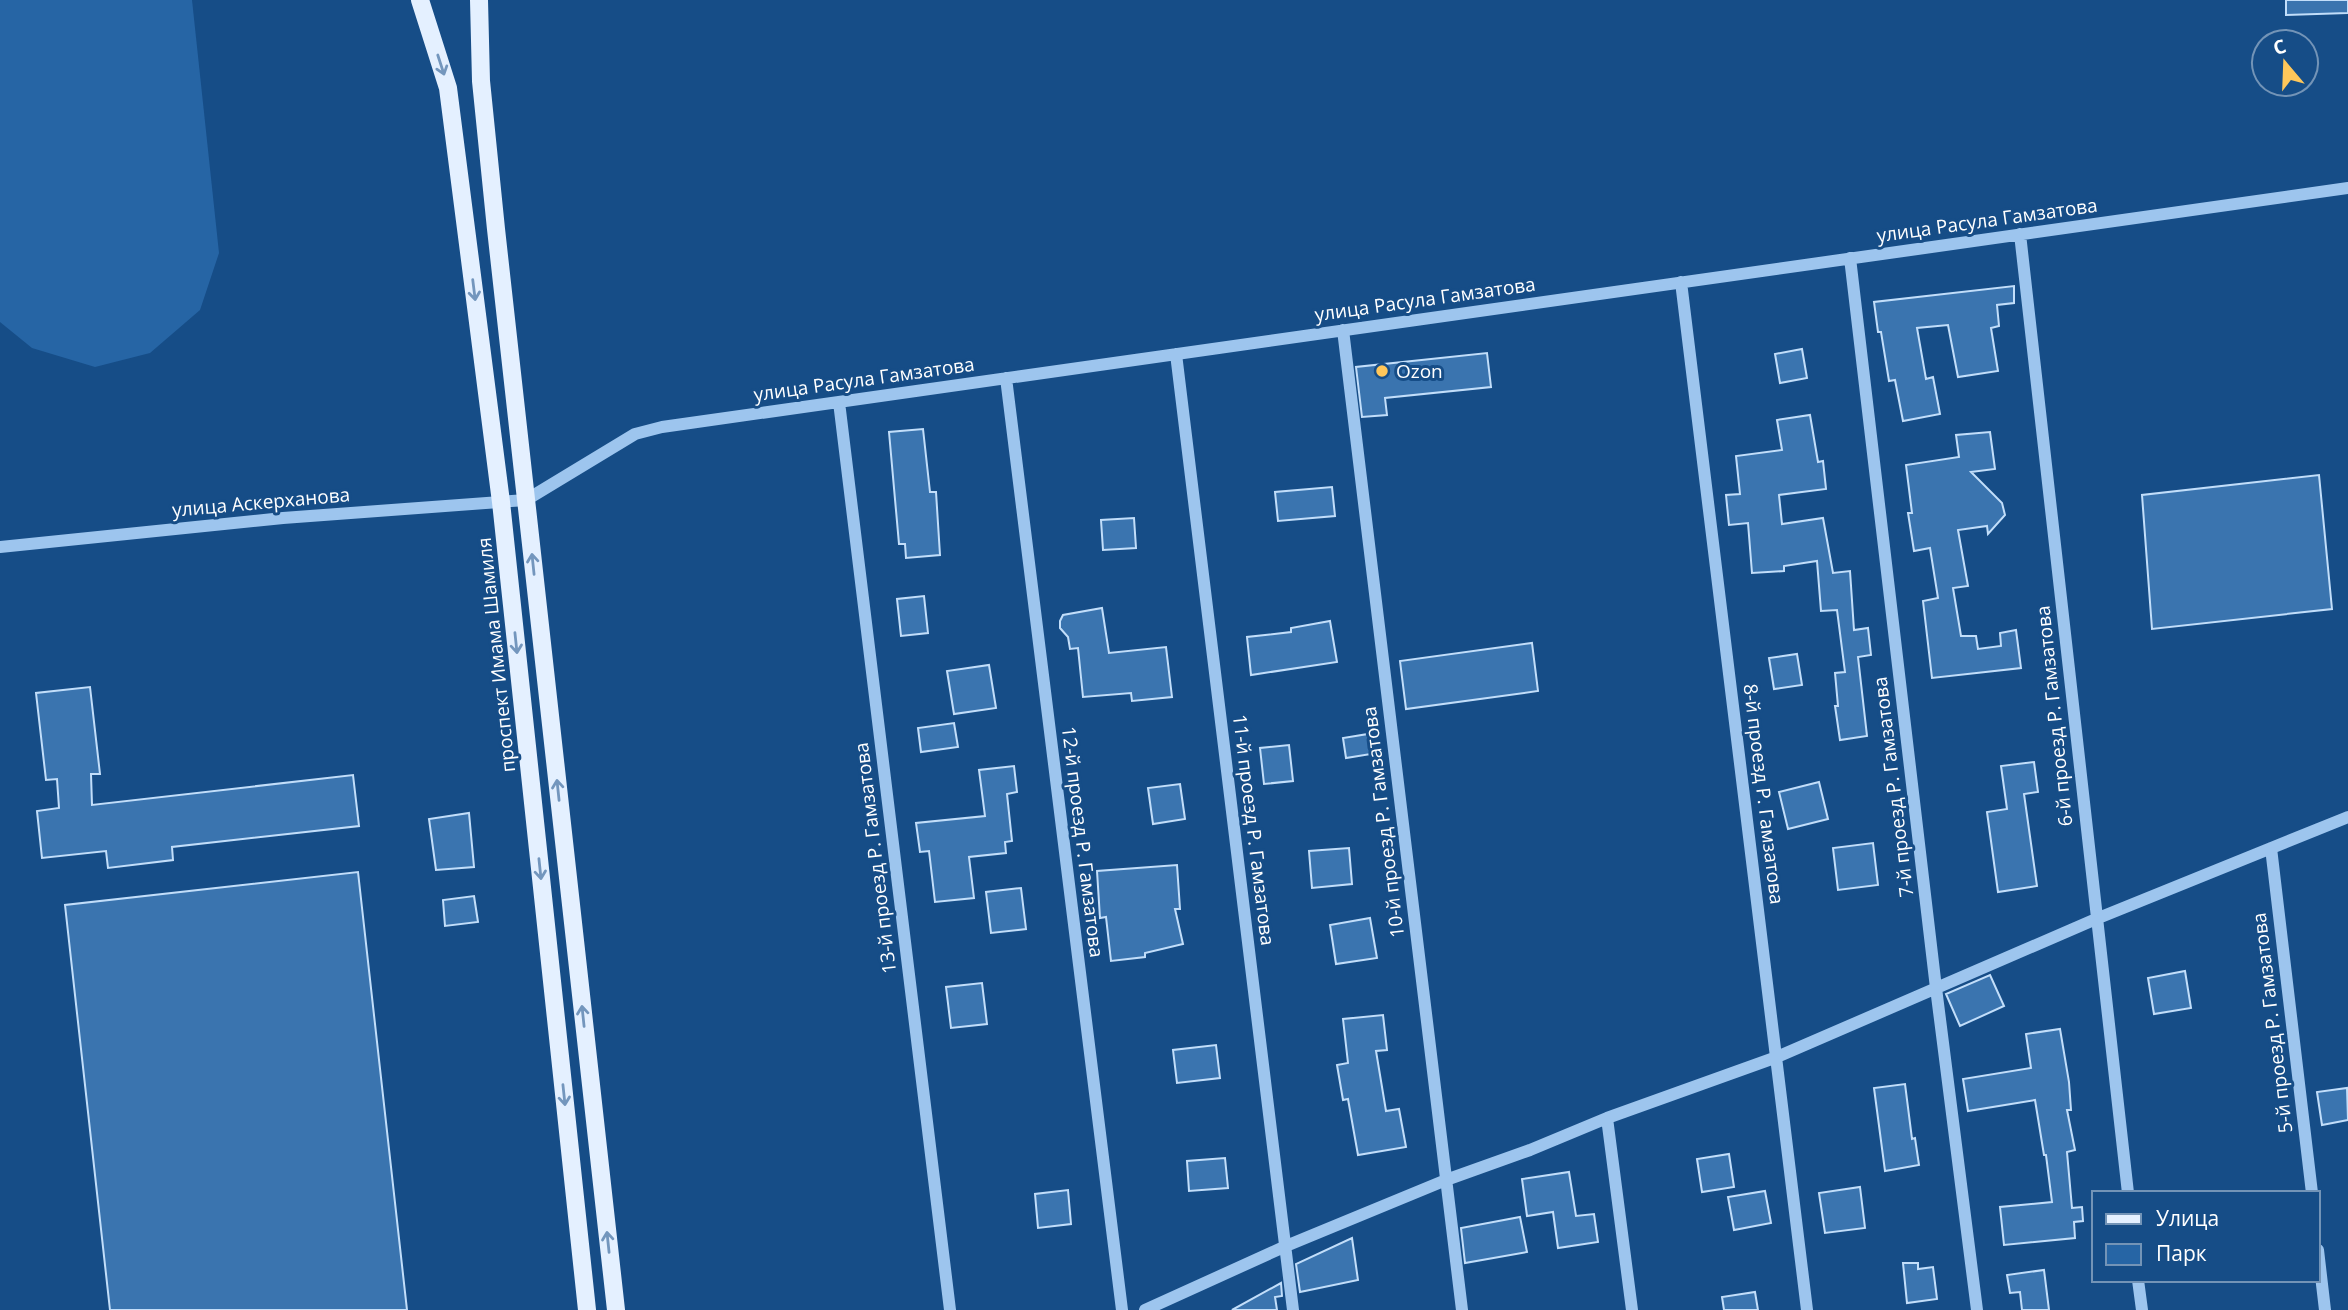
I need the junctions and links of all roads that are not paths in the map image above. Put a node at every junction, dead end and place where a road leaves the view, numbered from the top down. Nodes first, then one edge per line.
1 (420, 0) edge
2 (479, 0) edge
3 (2348, 188) edge
4 (2020, 234) junction
5 (1850, 258) junction
6 (1681, 282) junction
7 (1343, 330) junction
8 (1176, 354) junction
9 (1006, 378) junction
10 (839, 402) junction
11 (526, 500) junction
12 (501, 502) junction
13 (0, 547) edge
14 (2348, 817) edge
15 (2271, 848) junction
16 (2096, 919) junction
17 (1936, 988) junction
18 (1777, 1057) junction
19 (1607, 1118) junction
20 (1446, 1180) junction
21 (2128, 1191) edge
22 (2312, 1191) edge
23 (1286, 1246) junction
24 (2320, 1267) edge
25 (2138, 1282) edge
26 (587, 1310) edge
27 (616, 1310) edge
28 (950, 1310) edge
29 (1122, 1310) edge
30 (1145, 1310) edge
31 (1293, 1310) edge
32 (1462, 1310) edge
33 (1632, 1310) edge
34 (1807, 1310) edge
35 (1977, 1310) edge
36 (2142, 1310) edge
37 (2325, 1310) edge

1 -> 12 main road, проспект Имама Шамиля
2 - 11 main road
3 - 4 street, улица Расула Гамзатова
4 - 5 street, улица Расула Гамзатова
4 - 16 street, 6-й проезд Р. Гамзатова
5 - 6 street, улица Расула Гамзатова
5 - 17 street, 7-й проезд Р. Гамзатова
6 - 7 street, улица Расула Гамзатова
6 - 18 street, 8-й проезд Р. Гамзатова
7 - 8 street, улица Расула Гамзатова
7 - 20 street, 10-й проезд Р. Гамзатова
8 - 9 street, улица Расула Гамзатова
8 - 23 street, 11-й проезд Р. Гамзатова
9 - 10 street, улица Расула Гамзатова
9 - 29 street, 12-й проезд Р. Гамзатова
10 - 11 street, улица Расула Гамзатова
10 - 28 street, 13-й проезд Р. Гамзатова
11 - 12 street, улица Аскерханова
27 -> 11 main road
12 - 13 street, улица Аскерханова
12 -> 26 main road, проспект Имама Шамиля
14 - 15 street
15 - 16 street
15 - 22 street, 5-й проезд Р. Гамзатова
16 - 17 street
16 - 21 street, 6-й проезд Р. Гамзатова
17 - 18 street
17 - 35 street, 7-й проезд Р. Гамзатова
18 - 19 street
18 - 34 street, 8-й проезд Р. Гамзатова
19 - 20 street
19 - 33 street
20 - 23 street
20 - 32 street, 10-й проезд Р. Гамзатова
23 - 30 street
23 - 31 street, 11-й проезд Р. Гамзатова
24 - 37 street
25 - 36 street

